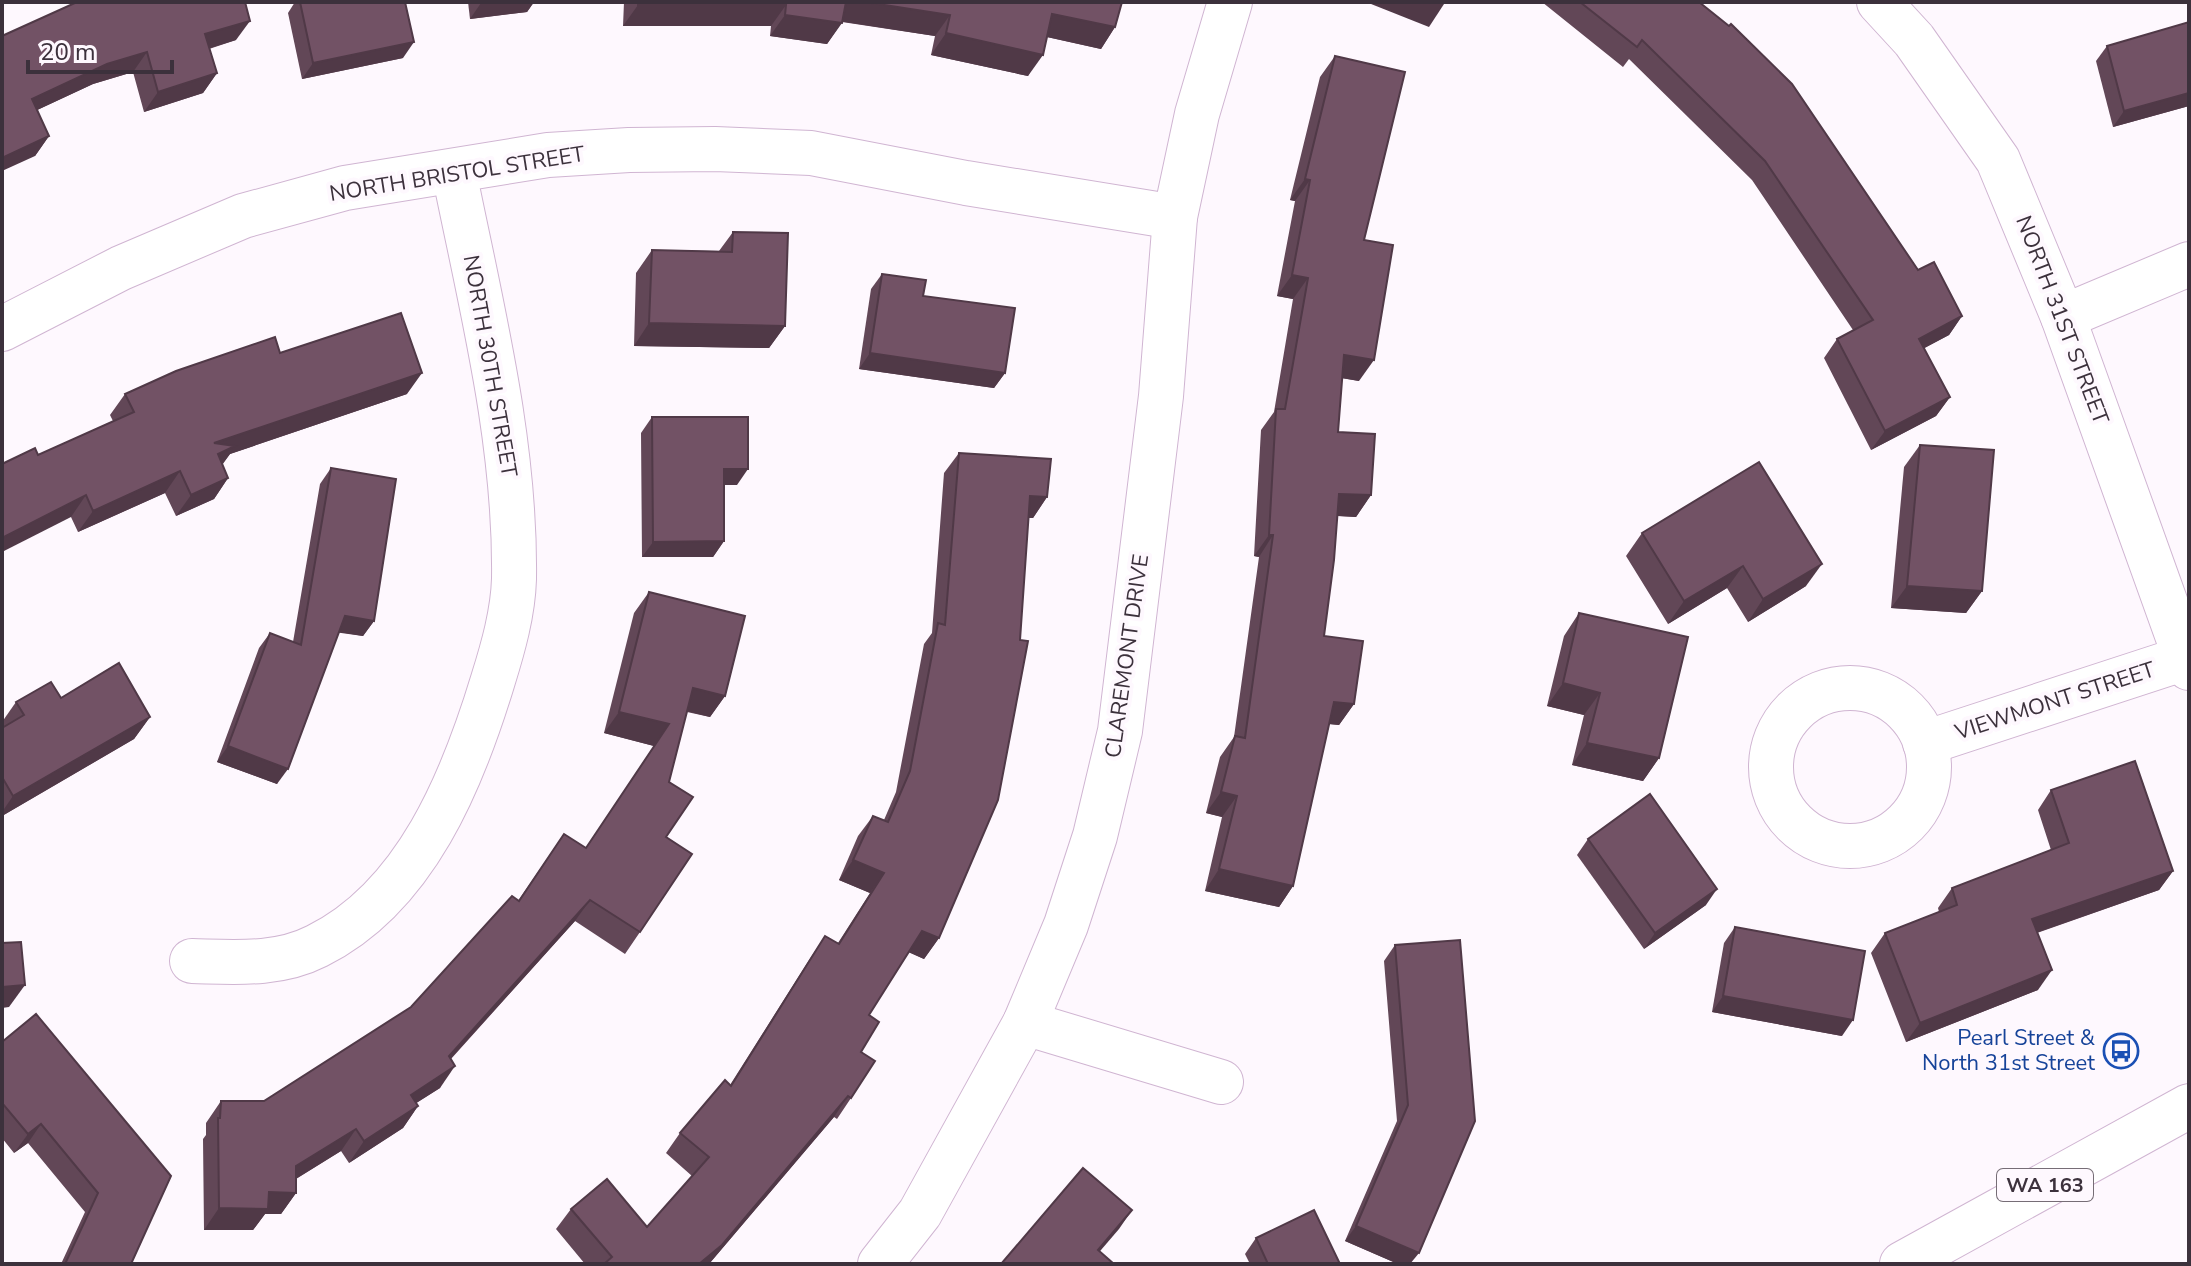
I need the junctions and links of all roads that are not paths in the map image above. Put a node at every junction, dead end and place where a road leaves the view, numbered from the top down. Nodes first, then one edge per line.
1 (1230, 2) edge
2 (1879, 2) edge
3 (454, 172) junction
4 (1175, 217) junction
5 (2189, 264) edge
6 (2063, 317) junction
7 (2, 329) edge
8 (2187, 663) edge
9 (1925, 743) dead end
10 (192, 961) dead end
11 (1025, 1023) junction
12 (1221, 1082) dead end
13 (2189, 1106) edge
14 (880, 1264) edge
15 (1902, 1264) edge

1 - 4 street, CLAREMONT DRIVE
2 - 6 street, NORTH 31ST STREET
3 - 4 street, NORTH BRISTOL STREET
3 - 7 street, NORTH BRISTOL STREET
3 - 10 street, NORTH 30TH STREET
4 - 11 street, CLAREMONT DRIVE
5 - 6 street
6 - 8 street, NORTH 31ST STREET
8 - 9 street, VIEWMONT STREET
11 - 12 street
11 - 14 street, CLAREMONT DRIVE
13 - 15 street, WA 163

